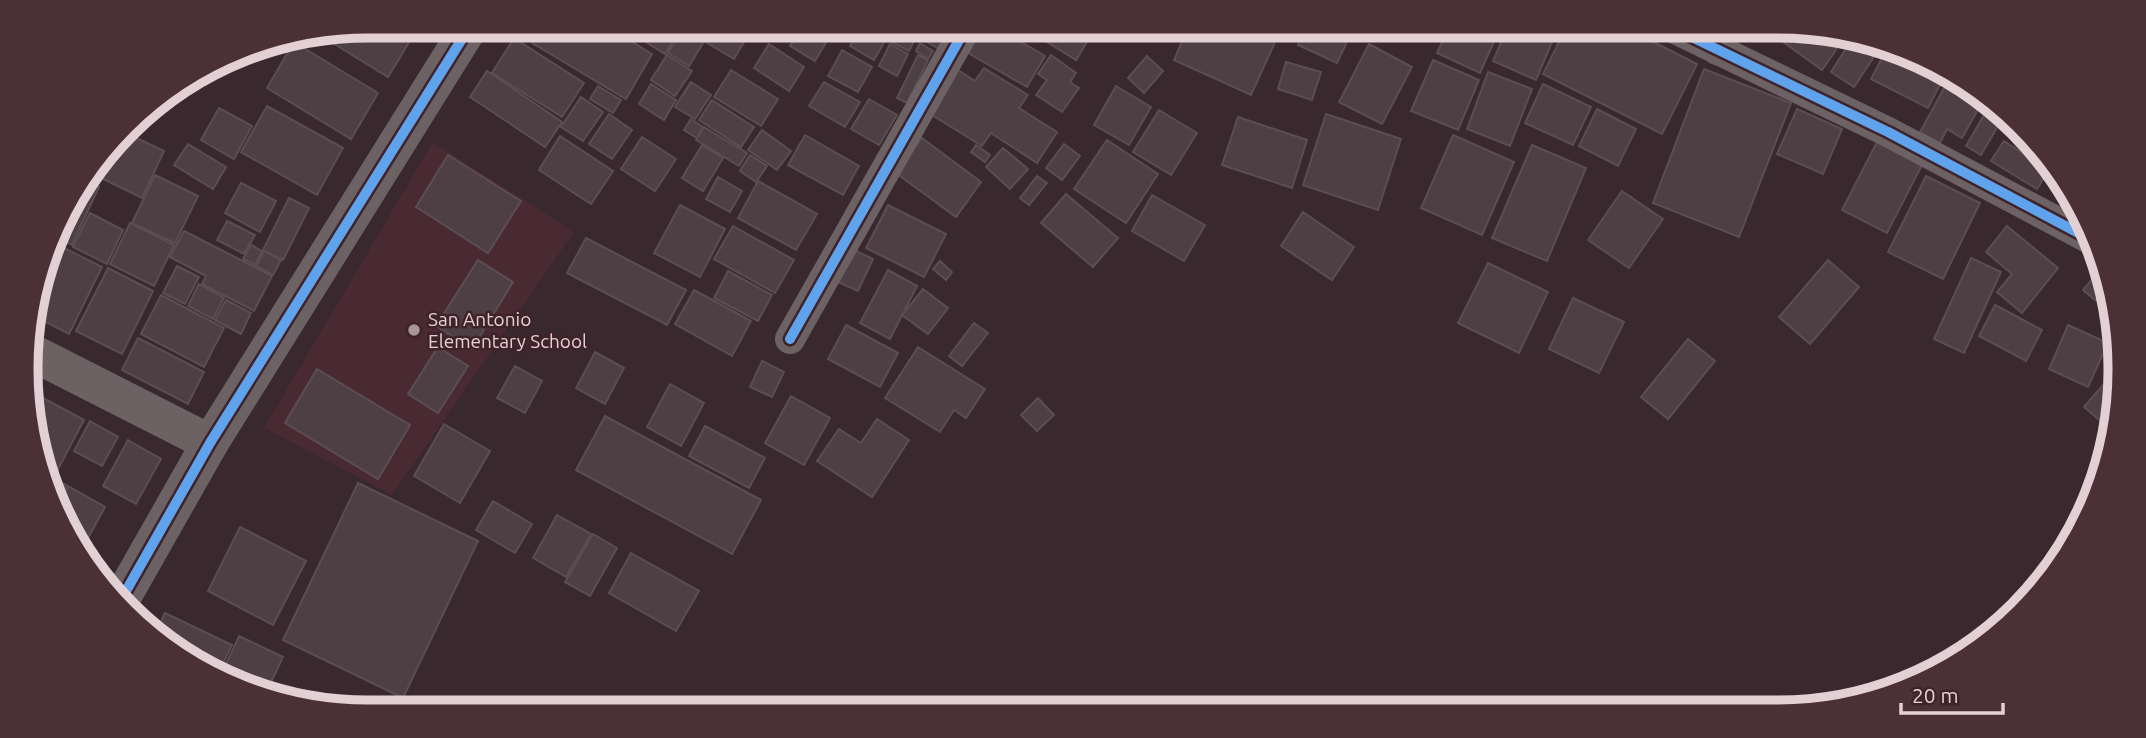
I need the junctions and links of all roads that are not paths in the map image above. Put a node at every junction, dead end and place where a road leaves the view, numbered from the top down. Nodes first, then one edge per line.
1 (463, 38) edge
2 (960, 38) edge
3 (1724, 38) edge
4 (2077, 232) edge
5 (790, 339) dead end
6 (39, 356) edge
7 (210, 443) junction
8 (125, 592) edge

1 - 7 street
2 - 5 street
3 - 4 street
6 - 7 street
7 - 8 street

